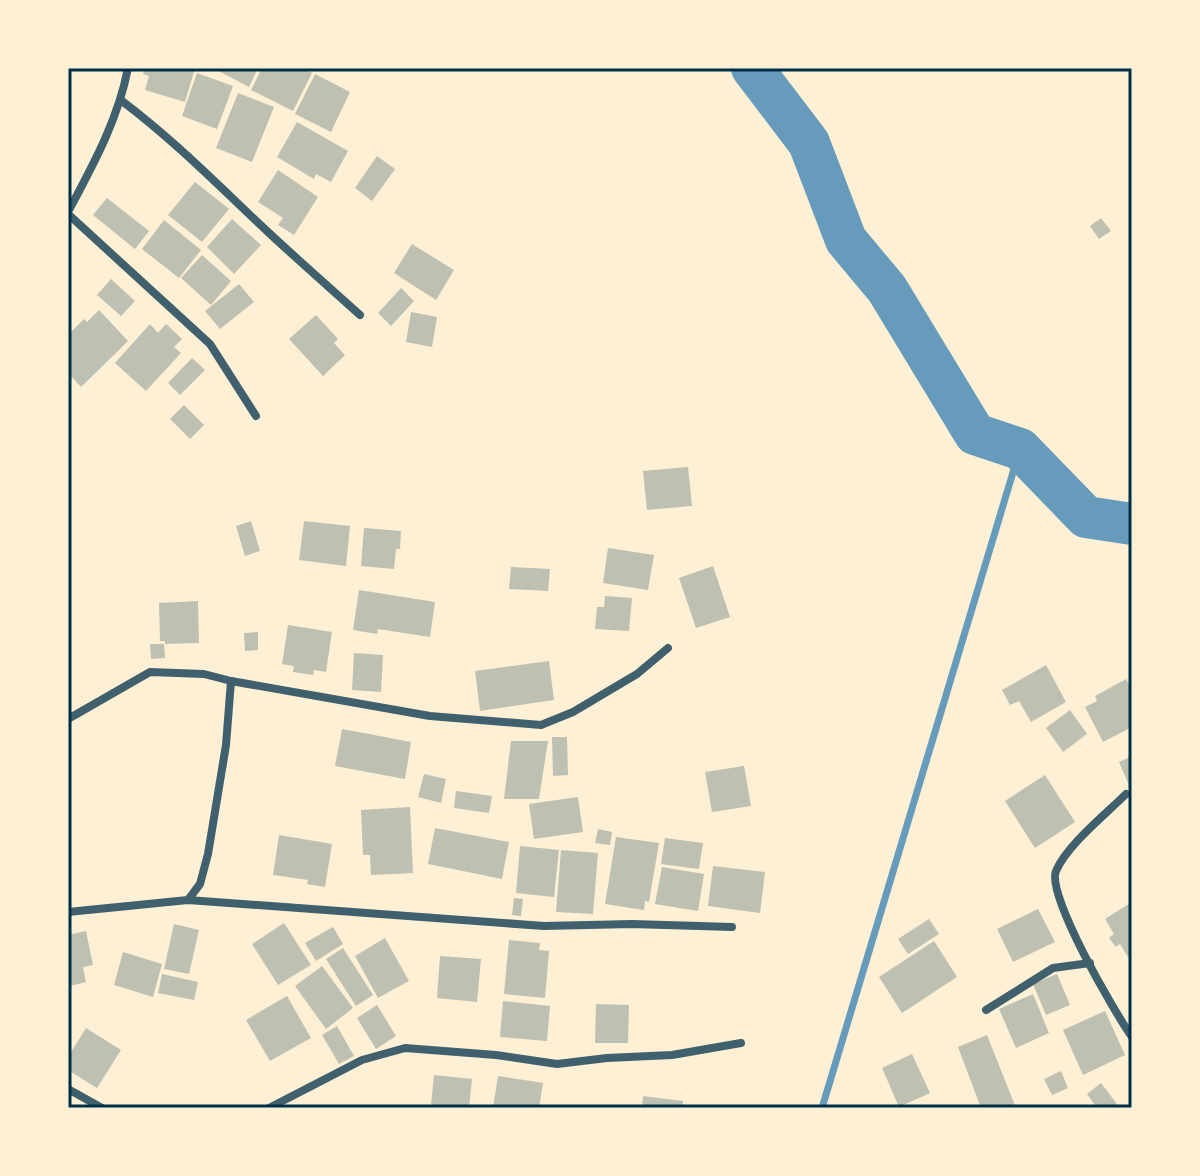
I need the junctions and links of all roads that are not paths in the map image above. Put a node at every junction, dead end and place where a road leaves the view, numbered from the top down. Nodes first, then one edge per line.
1 (128, 68) edge
2 (122, 101) junction
3 (68, 213) edge
4 (360, 315) dead end
5 (256, 416) dead end
6 (668, 648) dead end
7 (231, 681) junction
8 (68, 719) edge
9 (1126, 794) dead end
10 (188, 900) junction
11 (68, 912) edge
12 (732, 927) dead end
13 (1090, 963) junction
14 (986, 1010) dead end
15 (1132, 1037) edge
16 (741, 1043) dead end
17 (68, 1089) edge
18 (102, 1108) edge
19 (269, 1108) edge

1 - 2 street
2 - 3 street
2 - 4 street
3 - 5 street
6 - 7 street
7 - 8 street
7 - 10 street
9 - 13 street
10 - 11 street
10 - 12 street
13 - 14 street
13 - 15 street
16 - 19 street
17 - 18 street

